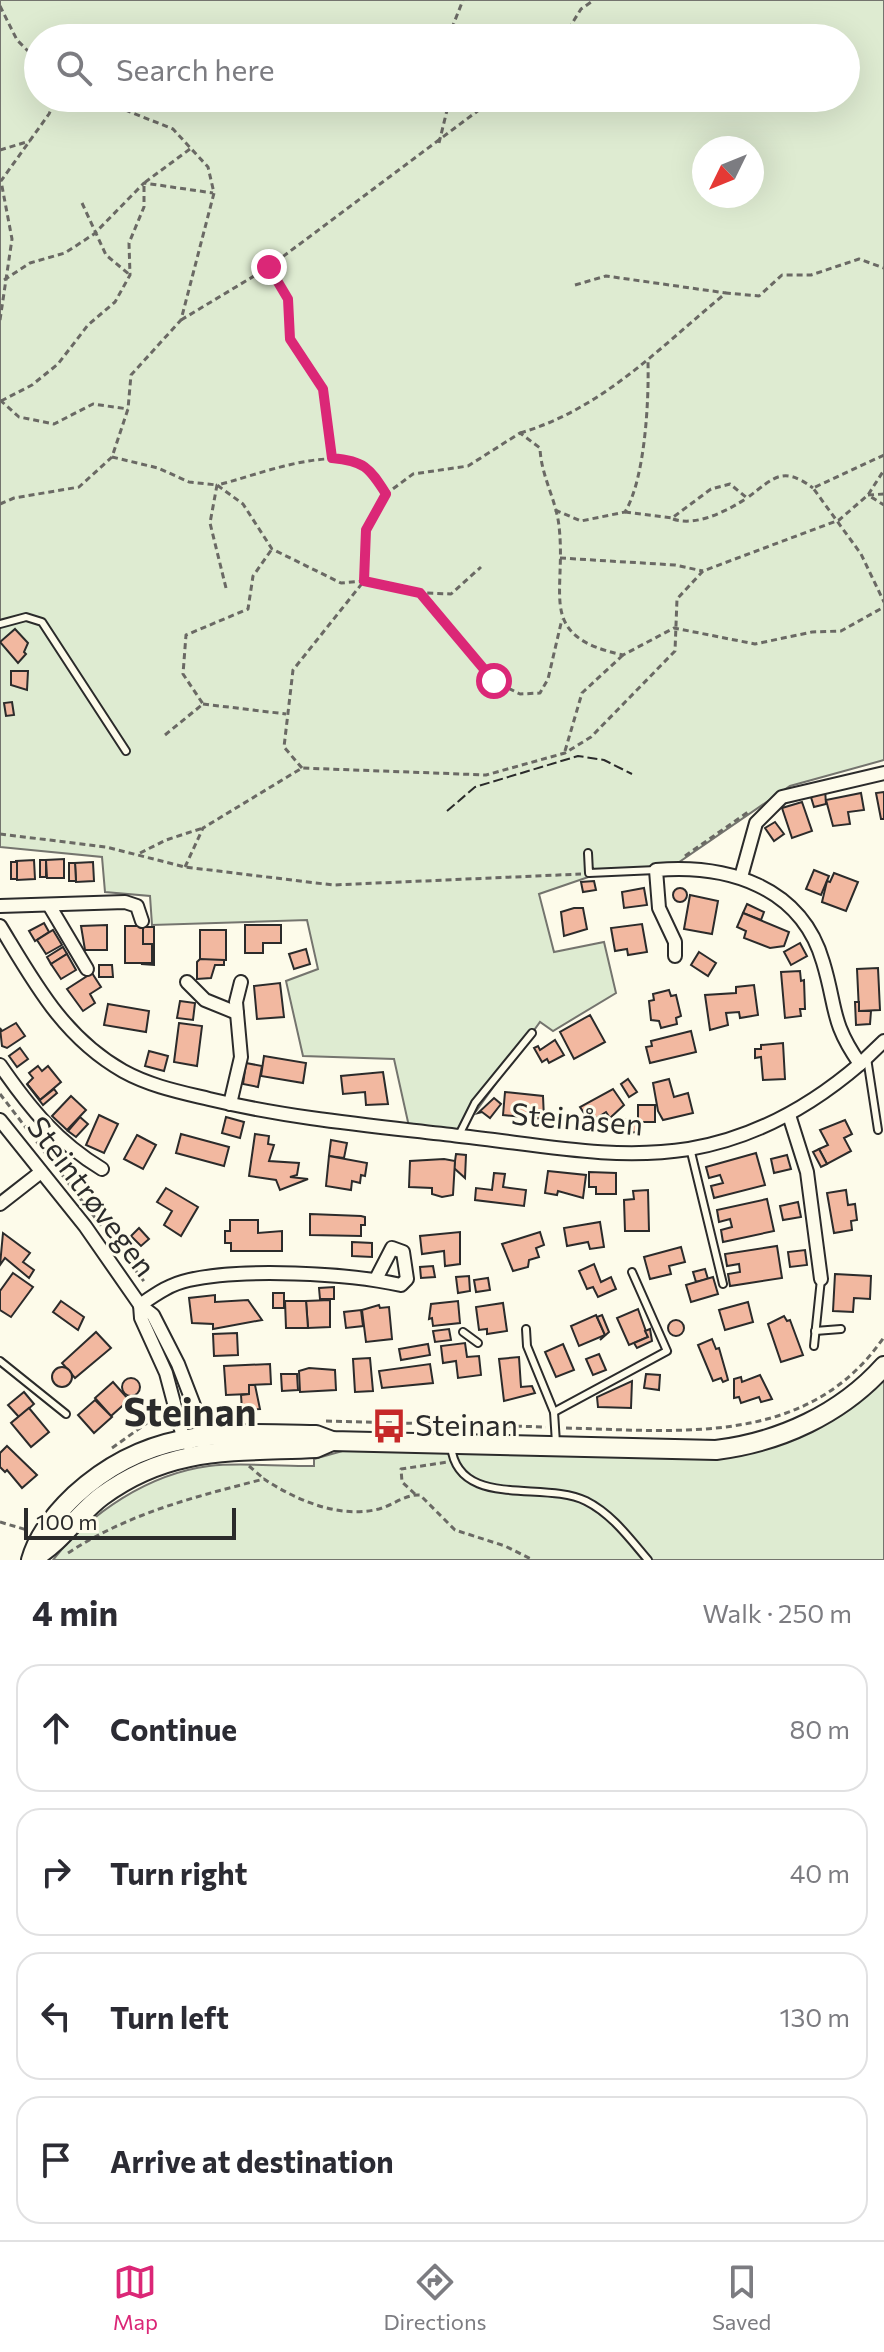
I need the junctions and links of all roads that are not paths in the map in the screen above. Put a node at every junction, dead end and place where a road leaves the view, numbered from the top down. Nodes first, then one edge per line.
1 (0, 624) edge
2 (126, 751) dead end
3 (884, 773) edge
4 (588, 853) dead end
5 (656, 870) junction
6 (741, 877) junction
7 (49, 905) junction
8 (0, 906) edge
9 (142, 921) dead end
10 (0, 926) edge
11 (675, 956) dead end
12 (87, 969) dead end
13 (187, 982) dead end
14 (241, 982) dead end
15 (237, 1013) junction
16 (532, 1033) dead end
17 (884, 1041) edge
18 (864, 1061) junction
19 (0, 1065) edge
20 (230, 1104) junction
21 (789, 1115) junction
22 (0, 1120) edge
23 (878, 1130) dead end
24 (459, 1135) junction
25 (690, 1148) junction
26 (102, 1169) dead end
27 (41, 1172) junction
28 (0, 1204) edge
29 (632, 1272) dead end
30 (376, 1279) dead end
31 (821, 1279) joint
32 (723, 1284) dead end
33 (140, 1305) junction
34 (526, 1329) dead end
35 (841, 1329) dead end
36 (815, 1331) junction
37 (463, 1332) dead end
38 (478, 1343) dead end
39 (814, 1346) dead end
40 (0, 1361) edge
41 (884, 1366) edge
42 (554, 1412) junction
43 (66, 1414) dead end
44 (205, 1434) junction
45 (183, 1437) junction
46 (332, 1441) junction
47 (557, 1447) junction
48 (452, 1452) junction
49 (197, 1454) junction
50 (32, 1560) edge
51 (648, 1560) edge

1 - 2 lane
3 - 6 street
4 - 5 lane
5 - 6 street
5 - 11 street
6 - 18 street
7 - 8 street
7 - 9 street
7 - 12 street
10 - 20 street, Steinåsen
13 - 15 street
14 - 15 street
15 - 20 street
16 - 24 lane, Steinåsen
17 - 18 street, Steinåsen
18 - 21 street, Steinåsen
18 - 23 lane
19 - 26 street
20 - 24 street, Steinåsen
21 - 25 street, Steinåsen
21 - 31 street
22 - 27 street, Steintrøvegen
24 - 25 street, Steinåsen
25 - 32 lane
27 - 28 street
27 - 33 street, Steintrøvegen
29 - 42 lane
30 - 33 street
31 - 36 lane
33 - 44 street, Steintrøvegen
33 - 45 street, Steintrøvegen
34 - 42 lane
35 - 36 lane
36 - 39 lane
37 - 38 lane
40 - 43 lane
41 - 47 main road
42 - 47 lane
44 - 45 main road
44 - 46 main road
44 - 49 street
45 - 49 street, Steintrøvegen
45 - 50 main road
46 - 48 main road
46 - 49 main road
47 - 48 main road
48 - 51 lane
49 - 50 main road

